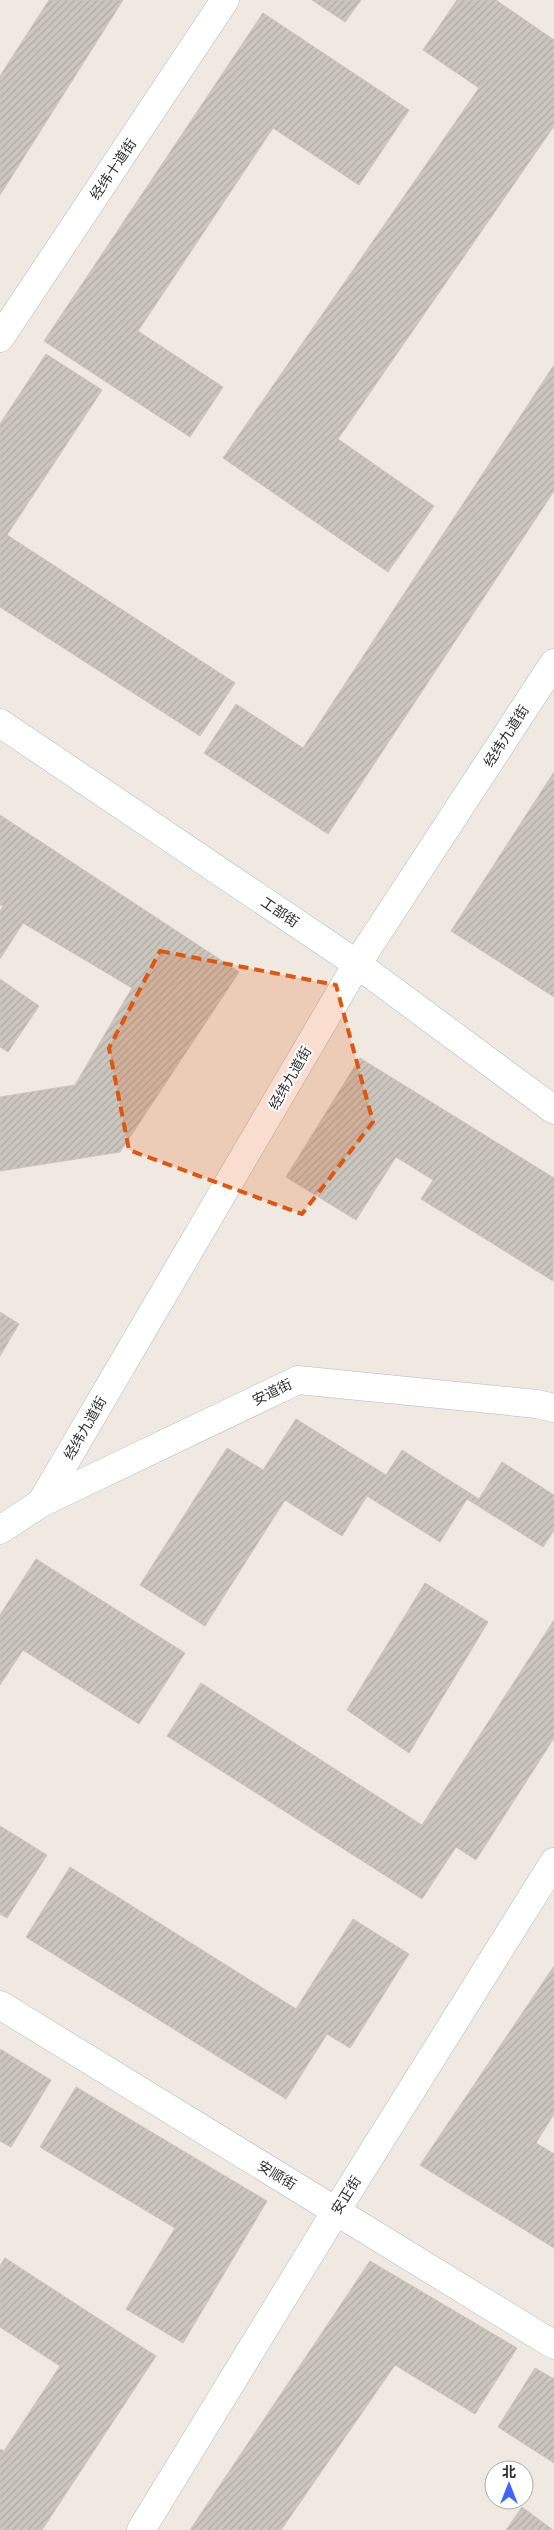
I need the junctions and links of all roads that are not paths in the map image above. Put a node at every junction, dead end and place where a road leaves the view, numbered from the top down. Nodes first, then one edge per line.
1 (225, 0) edge
2 (0, 338) edge
3 (554, 663) edge
4 (0, 723) edge
5 (357, 964) junction
6 (554, 1110) edge
7 (554, 1408) edge
8 (41, 1503) junction
9 (0, 1530) edge
10 (554, 1862) edge
11 (0, 2005) edge
12 (336, 2211) junction
13 (554, 2345) edge
14 (141, 2530) edge

1 - 2 street, 经纬十道街
3 - 5 street, 经纬九道街
4 - 5 street, 工部街
5 - 6 street, 工部街
5 - 8 street, 经纬九道街
7 - 8 street, 安道街
8 - 9 street, 安道街
10 - 12 street, 安正街
11 - 12 street, 安顺街
12 - 13 street, 安顺街
12 - 14 street, 安正街

